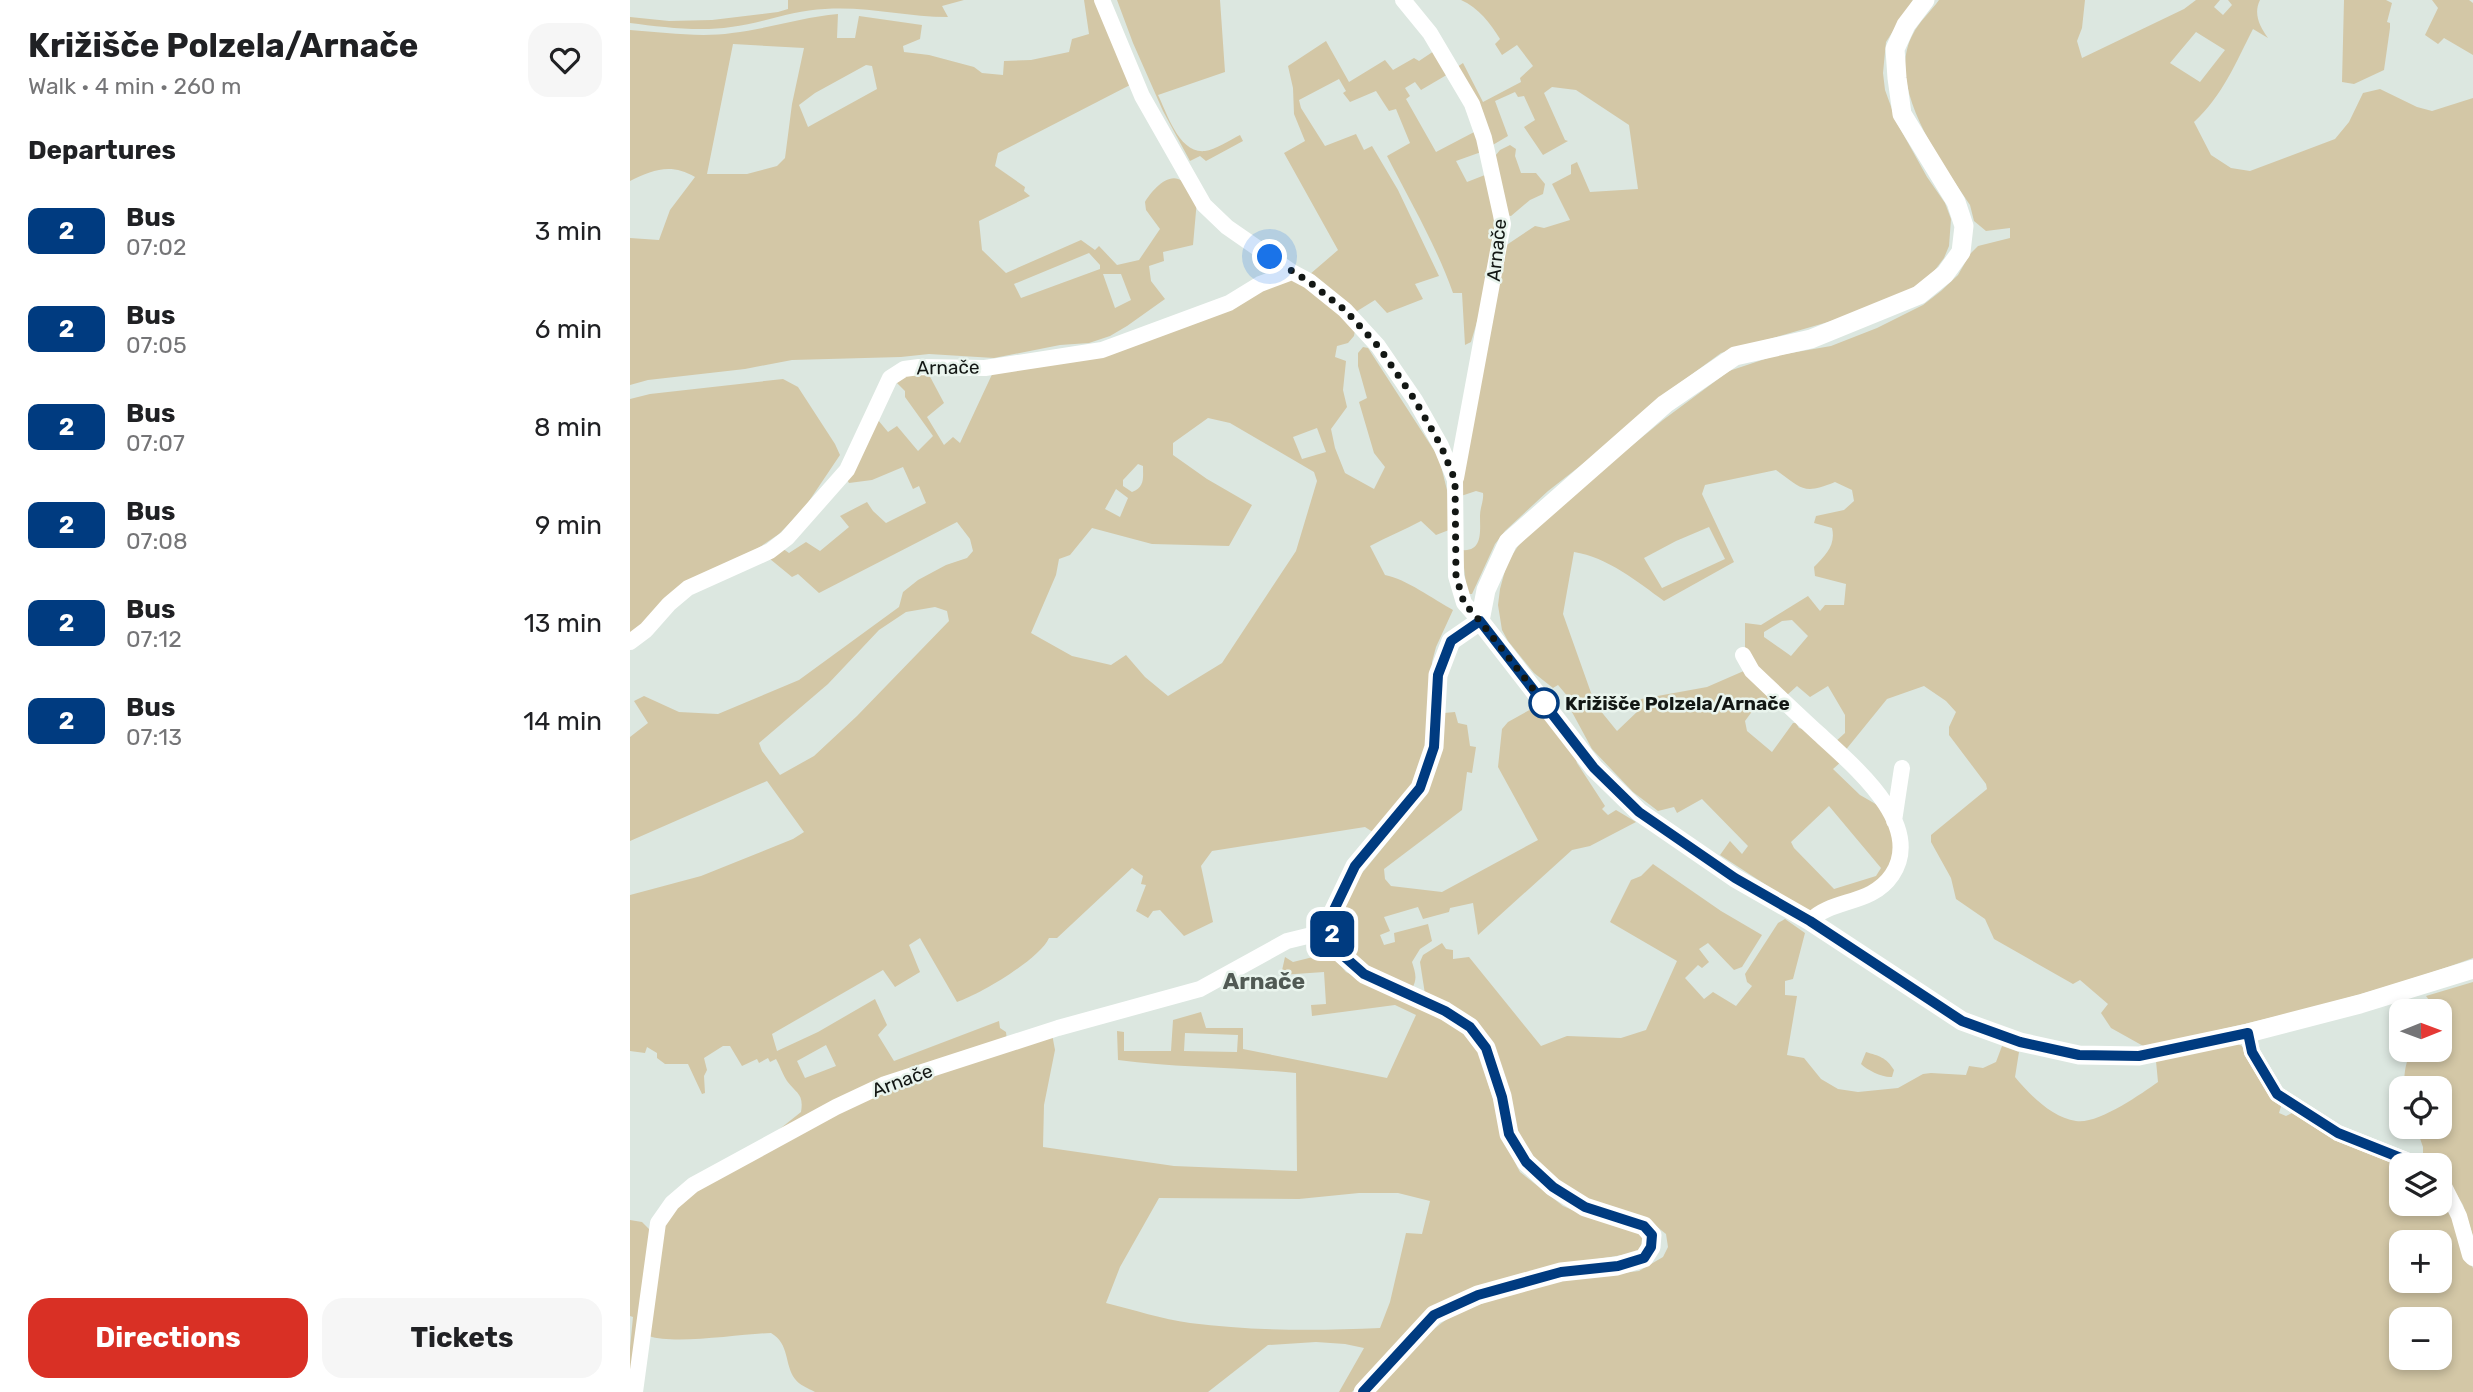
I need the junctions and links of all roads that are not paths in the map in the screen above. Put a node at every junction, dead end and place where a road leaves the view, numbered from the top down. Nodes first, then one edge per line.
1 (1102, 0) edge
2 (1403, 0) edge
3 (1924, 0) edge
4 (1292, 272) junction
5 (1455, 480) junction
6 (1480, 621) junction
7 (630, 642) edge
8 (1744, 655) dead end
9 (1902, 768) dead end
10 (1881, 776) dead end
11 (1882, 799) junction
12 (1894, 821) junction
13 (1810, 921) junction
14 (1332, 930) junction
15 (2473, 969) edge
16 (2248, 1033) junction
17 (2389, 1153) edge
18 (2452, 1202) edge
19 (2473, 1258) edge
20 (635, 1392) edge
21 (1363, 1392) edge

1 - 4 street, Arnače
2 - 5 street, Arnače
3 - 6 street
4 - 5 street, Arnače
4 - 7 street, Arnače
5 - 6 street, Arnače
6 - 13 street
6 - 14 street
8 - 11 street
9 - 12 street
10 - 11 street
11 - 12 street
12 - 13 street
13 - 16 street
14 - 20 street, Arnače
14 - 21 street
15 - 16 street
16 - 17 street
18 - 19 street

